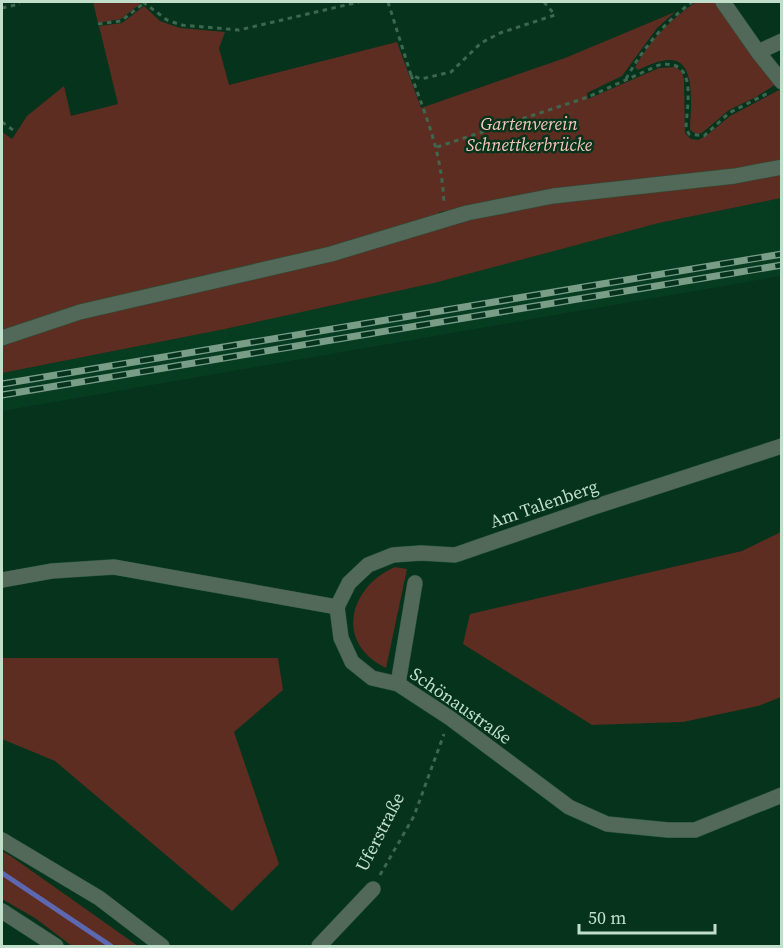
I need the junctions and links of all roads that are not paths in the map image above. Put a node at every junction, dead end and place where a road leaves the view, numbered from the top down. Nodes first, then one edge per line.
1 (723, 2) edge
2 (782, 41) edge
3 (758, 52) junction
4 (777, 86) edge
5 (782, 167) edge
6 (2, 338) edge
7 (782, 446) edge
8 (2, 580) edge
9 (415, 583) dead end
10 (337, 607) junction
11 (398, 684) junction
12 (782, 795) edge
13 (2, 840) edge
14 (373, 889) road end
15 (2, 911) edge
16 (56, 946) edge
17 (162, 946) edge
18 (319, 946) edge

1 - 3 street
2 - 3 street
3 - 4 street
5 - 6 street
7 - 10 street, Am Talenberg
8 - 10 street
9 - 11 street
10 - 11 street, Schönaustraße
11 - 12 street, Schönaustraße
13 - 17 street
14 - 18 street, Uferstraße
15 - 16 street

